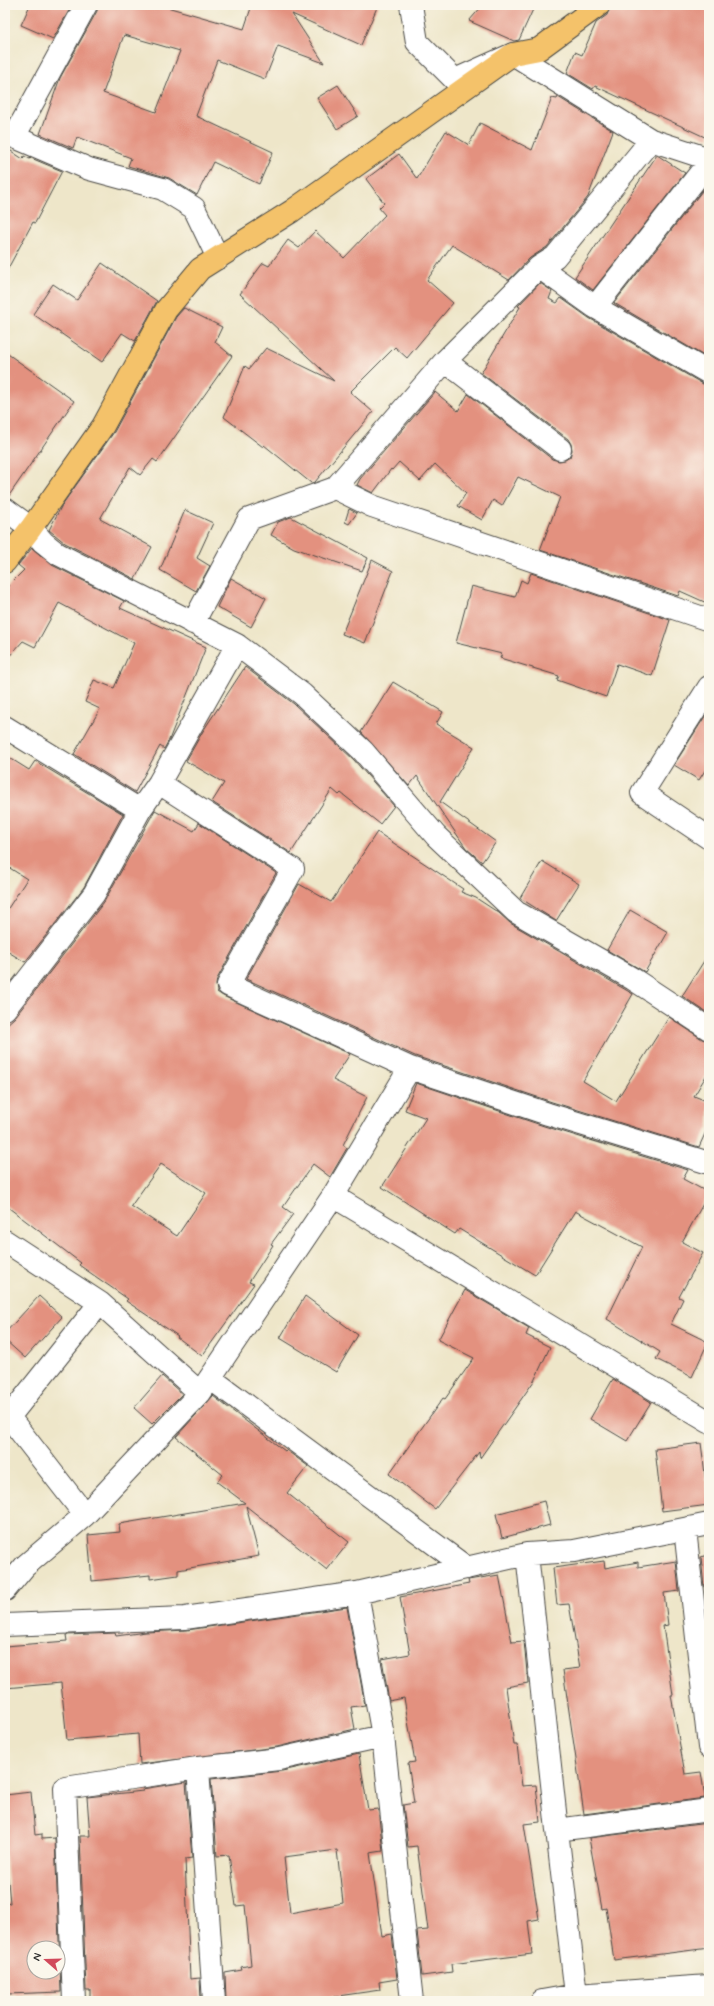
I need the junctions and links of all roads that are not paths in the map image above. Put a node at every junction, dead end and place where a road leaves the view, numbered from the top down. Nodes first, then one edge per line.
1 (86, 5) edge
2 (411, 5) edge
3 (599, 5) edge
4 (513, 54) junction
5 (10, 135) edge
6 (651, 140) junction
7 (709, 161) edge
8 (218, 258) junction
9 (539, 267) junction
10 (595, 307) junction
11 (445, 361) junction
12 (709, 373) edge
13 (560, 449) dead end
14 (335, 488) junction
15 (5, 510) edge
16 (31, 528) junction
17 (5, 562) edge
18 (709, 620) edge
19 (194, 623) junction
20 (237, 645) junction
21 (709, 687) edge
22 (5, 727) edge
23 (159, 783) junction
24 (140, 810) junction
25 (709, 838) edge
26 (5, 1009) edge
27 (709, 1029) edge
28 (410, 1068) junction
29 (709, 1163) edge
30 (333, 1196) junction
31 (5, 1241) edge
32 (100, 1303) junction
33 (205, 1386) junction
34 (7, 1415) edge
35 (709, 1422) edge
36 (85, 1515) junction
37 (709, 1524) edge
38 (685, 1529) junction
39 (527, 1554) junction
40 (467, 1568) junction
41 (5, 1590) edge
42 (357, 1593) junction
43 (5, 1625) edge
44 (383, 1736) junction
45 (709, 1748) edge
46 (198, 1768) junction
47 (709, 1810) edge
48 (557, 1830) junction
49 (709, 1986) edge
50 (576, 1995) junction
51 (74, 2001) edge
52 (214, 2001) edge
53 (412, 2001) edge
54 (542, 2001) edge

1 - 5 street
2 - 4 street
3 - 4 main road
4 - 6 street
4 - 8 main road
5 - 8 street
6 - 7 street
6 - 9 street
7 - 10 street
8 - 16 main road
9 - 10 street
9 - 11 street
10 - 12 street
11 - 13 street
11 - 14 street
14 - 18 street
14 - 19 street
15 - 16 street
16 - 17 main road
16 - 19 street
19 - 20 street
20 - 23 street
20 - 27 street
21 - 25 street
22 - 24 street
23 - 24 street
23 - 28 street
24 - 26 street
28 - 29 street
28 - 30 street
30 - 33 street
30 - 35 street
31 - 32 street
32 - 33 street
32 - 34 street
33 - 36 street
33 - 40 street
34 - 36 street
36 - 41 street
37 - 38 street
38 - 39 street
38 - 45 street
39 - 40 street
39 - 48 street
40 - 42 street
42 - 43 street
42 - 44 street
44 - 46 street
44 - 53 street
46 - 51 street
46 - 52 street
47 - 48 street
48 - 50 street
49 - 50 street
50 - 54 street

